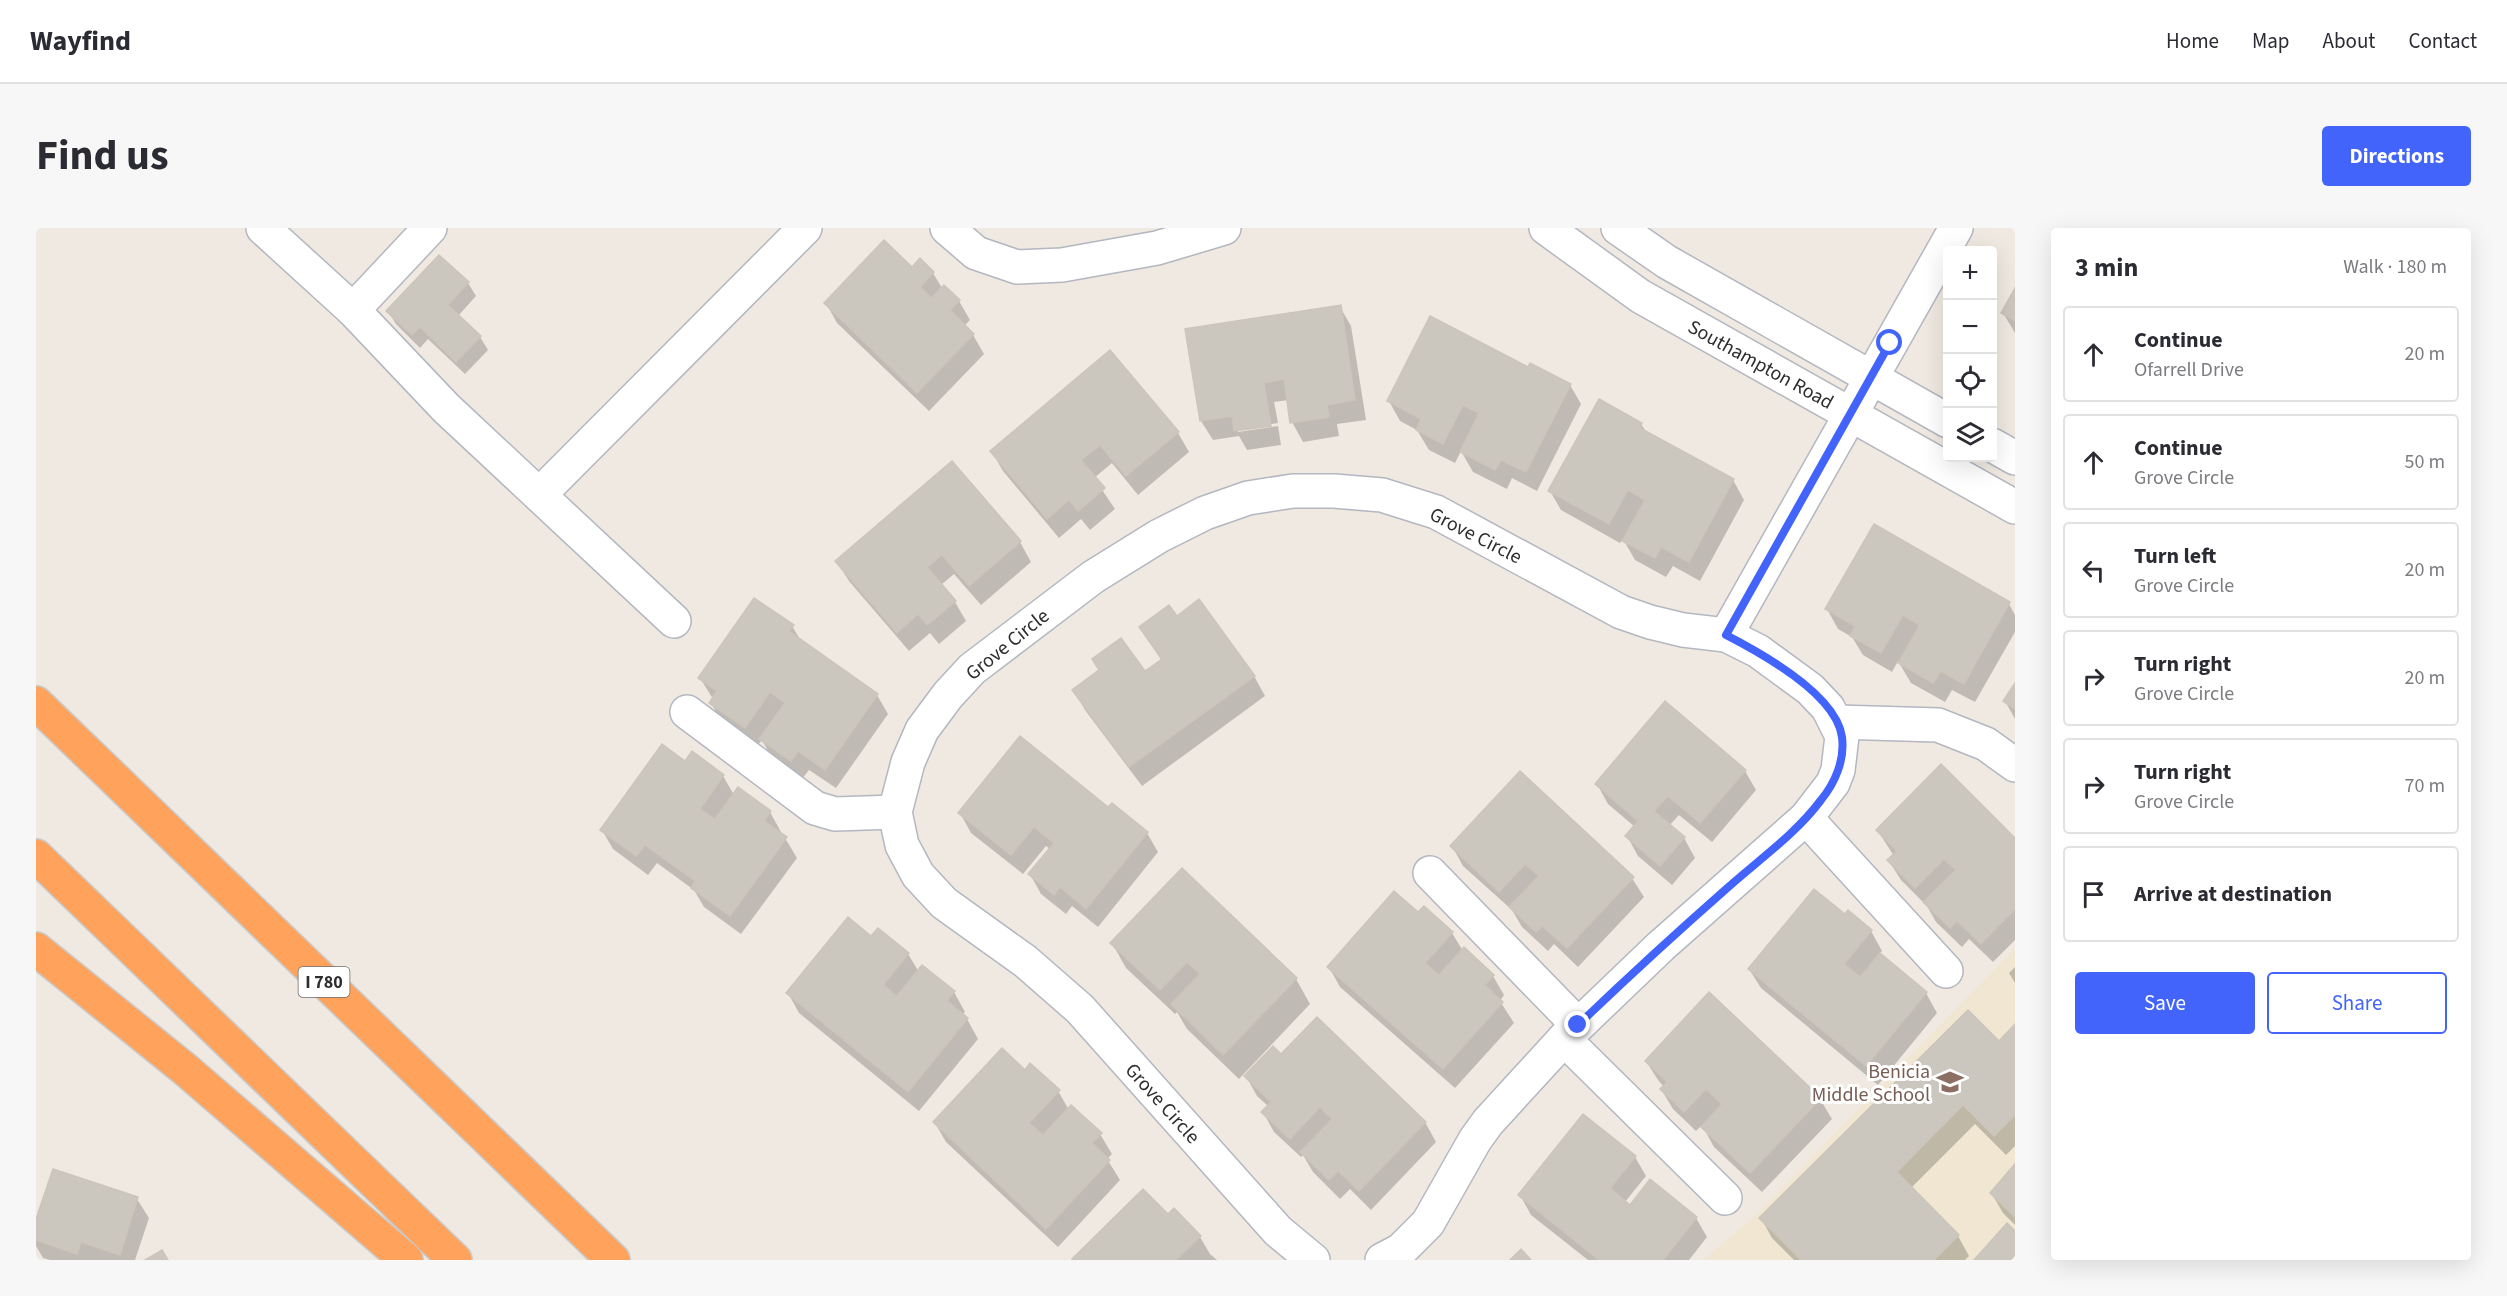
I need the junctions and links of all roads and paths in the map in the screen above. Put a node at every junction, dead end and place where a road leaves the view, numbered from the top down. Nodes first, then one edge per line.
1 (263, 228) edge
2 (430, 228) edge
3 (805, 228) edge
4 (947, 228) edge
5 (1224, 228) edge
6 (1546, 228) edge
7 (1618, 228) edge
8 (1956, 228) edge
9 (353, 310) junction
10 (1870, 378) junction
11 (1850, 413) junction
12 (1943, 419) edge
13 (1997, 448) edge
14 (2015, 458) edge
15 (540, 494) junction
16 (2015, 507) edge
17 (674, 621) dead end
18 (1726, 635) junction
19 (36, 703) edge
20 (687, 712) dead end
21 (1837, 722) junction
22 (2015, 765) edge
23 (895, 812) junction
24 (1806, 818) junction
25 (36, 856) edge
26 (1430, 873) dead end
27 (36, 949) edge
28 (1946, 971) dead end
29 (1571, 1032) junction
30 (1725, 1198) dead end
31 (406, 1260) edge
32 (454, 1260) edge
33 (613, 1260) edge
34 (1313, 1260) edge
35 (1383, 1260) edge

1 - 9 street
2 - 9 street
3 - 15 street
4 - 5 street
6 - 11 street, Southampton Road
7 - 10 street, Southampton Road
8 - 10 street
9 - 15 street
10 - 11 street
10 - 12 street, Southampton Road
11 - 16 street, Southampton Road
11 - 18 street
13 - 14 street
15 - 17 street
18 - 21 street, Grove Circle
18 - 23 street, Grove Circle
19 - 33 highway, I 780
20 - 23 street
21 - 22 street
21 - 24 street
23 - 34 street, Grove Circle
24 - 28 street
24 - 29 street
25 - 32 highway
26 - 29 street
27 - 31 highway
29 - 30 street
29 - 35 street

